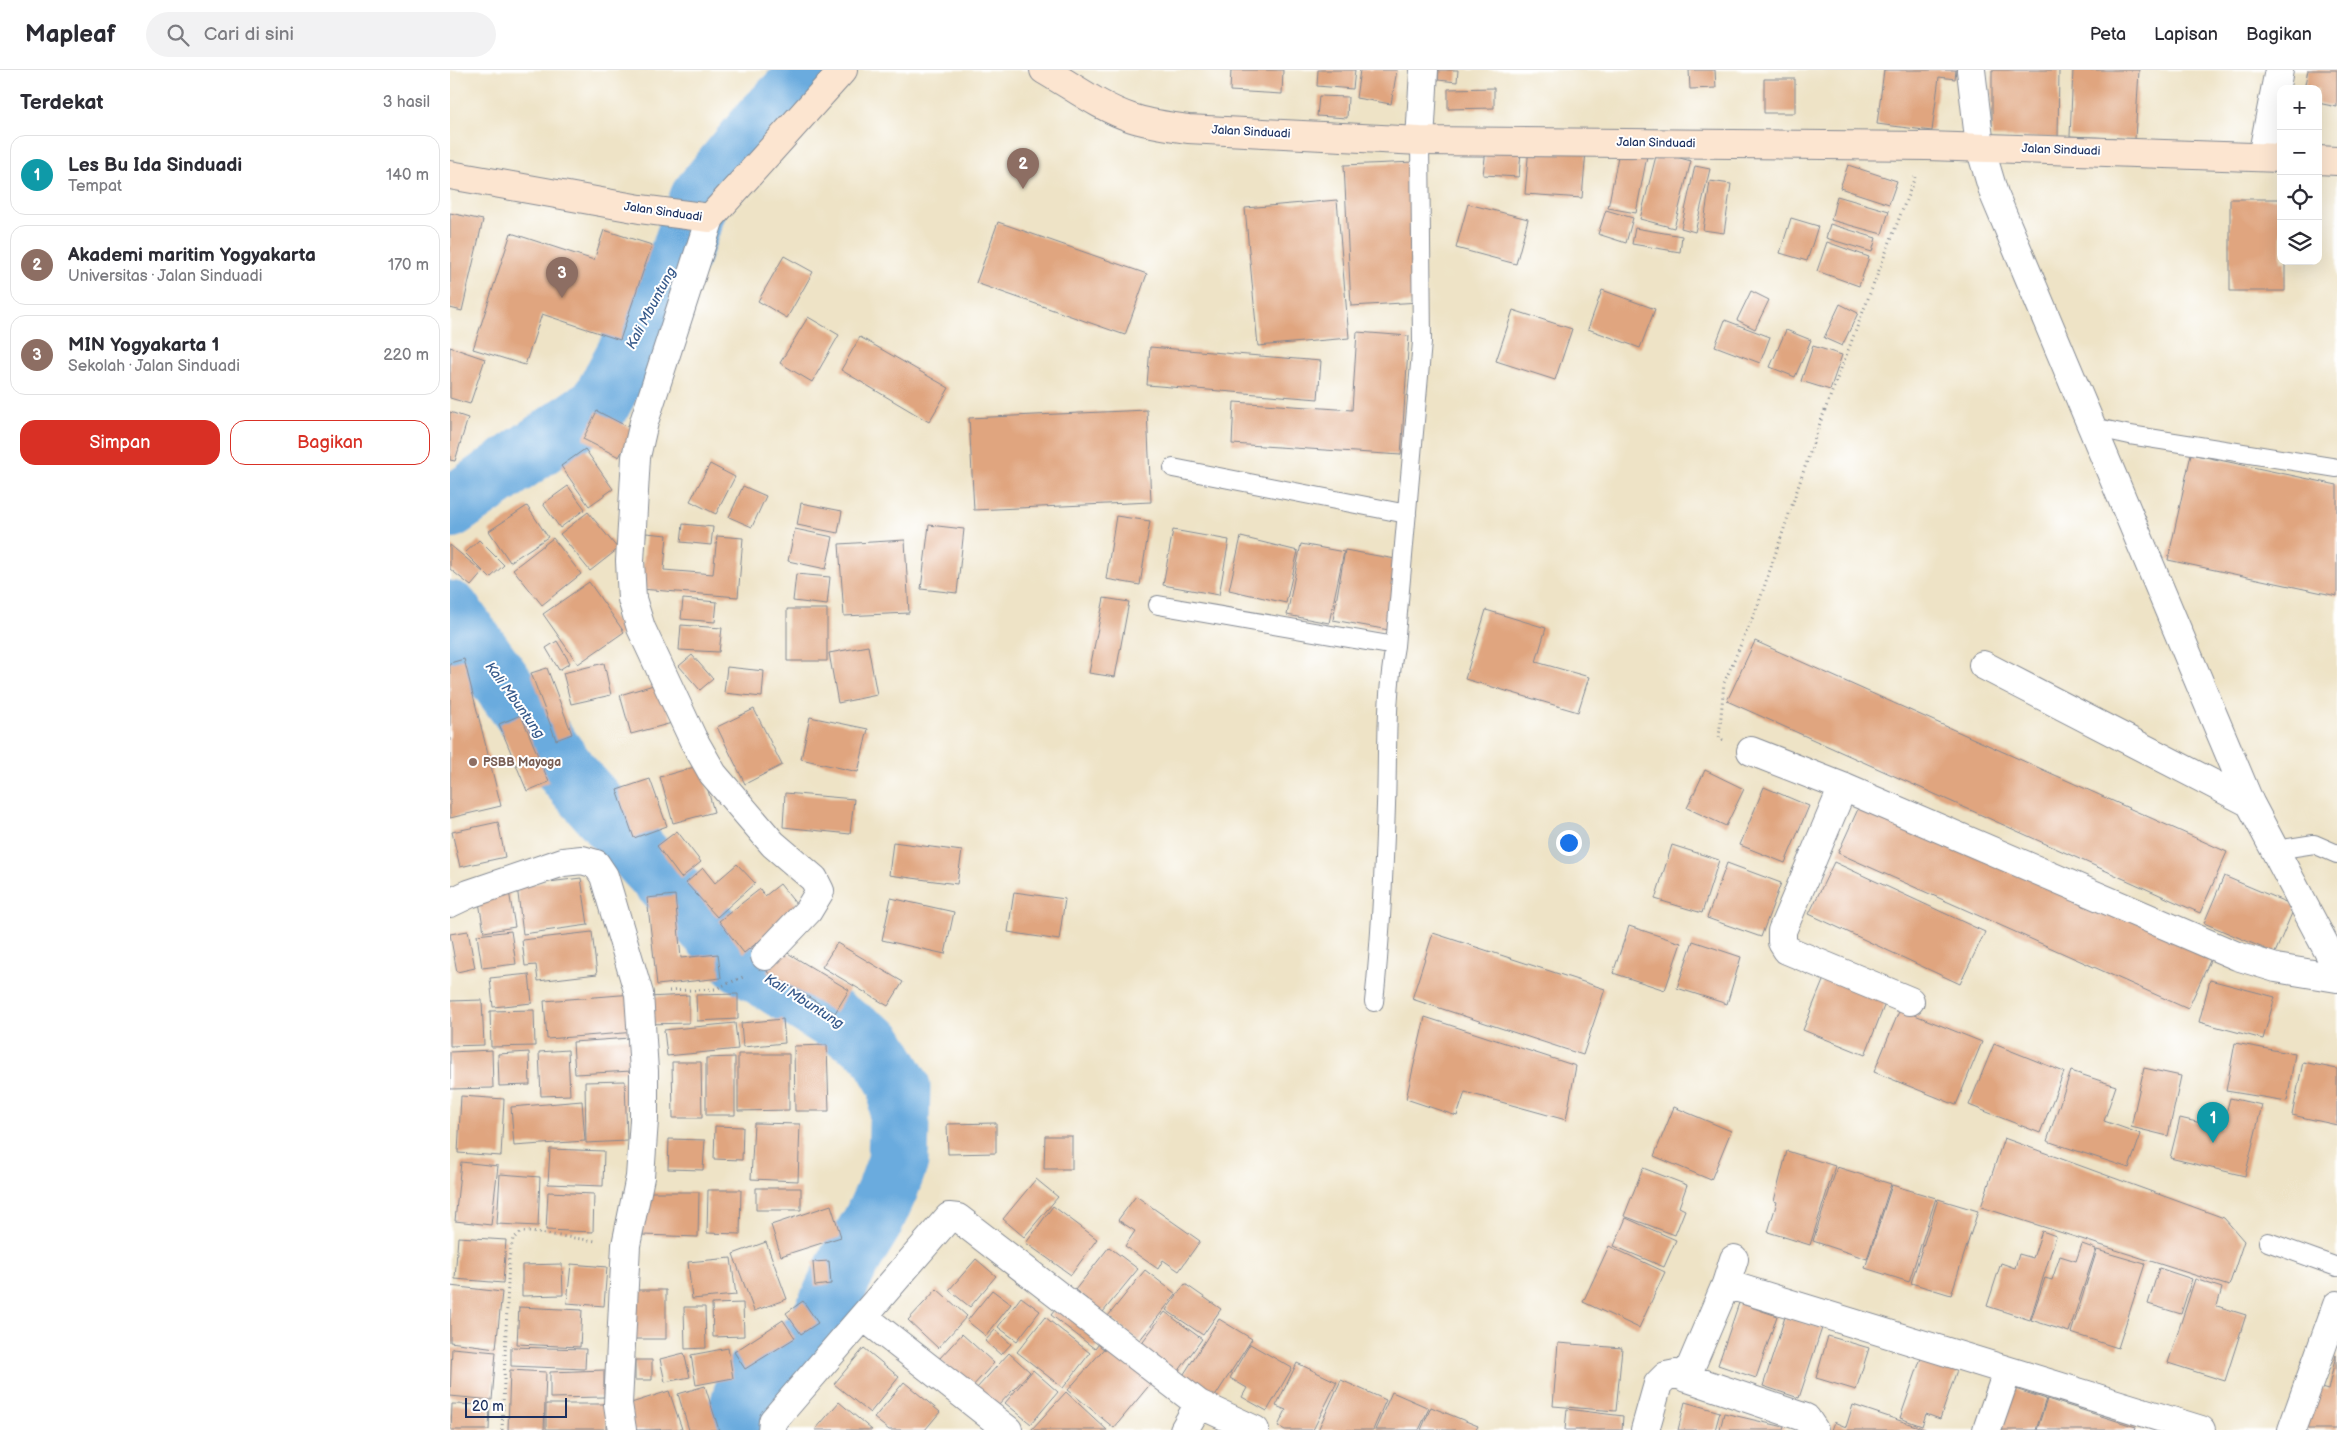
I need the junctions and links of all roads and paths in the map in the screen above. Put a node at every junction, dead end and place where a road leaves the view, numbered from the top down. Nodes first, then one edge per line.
1 (843, 70) edge
2 (1044, 70) edge
3 (1424, 70) edge
4 (1971, 70) edge
5 (2279, 70) edge
6 (1420, 141) junction
7 (1927, 146) junction
8 (1980, 148) junction
9 (2271, 158) edge
10 (2322, 160) edge
11 (2337, 160) edge
12 (450, 175) edge
13 (704, 218) junction
14 (2093, 427) junction
15 (1172, 468) dead end
16 (2337, 468) edge
17 (1407, 514) junction
18 (1158, 604) dead end
19 (1395, 646) junction
20 (1983, 665) dead end
21 (1751, 751) joint
22 (1843, 788) junction
23 (2250, 803) junction
24 (2276, 850) junction
25 (2337, 854) edge
26 (450, 903) edge
27 (756, 965) joint
28 (2337, 968) edge
29 (2337, 978) edge
30 (639, 994) junction
31 (1910, 1001) dead end
32 (1374, 1002) dead end
33 (2268, 1242) dead end
34 (626, 1245) junction
35 (1734, 1259) dead end
36 (2337, 1267) edge
37 (1726, 1284) junction
38 (2337, 1305) edge
39 (864, 1317) junction
40 (2007, 1372) junction
41 (1686, 1378) junction
42 (1199, 1404) junction
43 (502, 1430) edge
44 (622, 1430) edge
45 (772, 1430) edge
46 (1008, 1430) edge
47 (1184, 1430) edge
48 (1255, 1430) edge
49 (1645, 1430) edge
50 (1814, 1430) edge
51 (1987, 1430) edge
52 (2202, 1430) edge
53 (2292, 1430) edge

1 - 13 street, Jalan Sinduadi
2 - 6 street, Jalan Sinduadi
3 - 6 street
4 - 8 street
5 - 9 street
6 - 7 street, Jalan Sinduadi
6 - 17 lane
7 - 8 street, Jalan Sinduadi
7 - 21 path
8 - 9 street, Jalan Sinduadi
8 - 14 street
10 - 11 street
12 - 13 street, Jalan Sinduadi
13 - 27 street
14 - 16 lane
14 - 23 street
15 - 17 lane
17 - 19 lane
18 - 19 lane
19 - 32 lane
20 - 23 street
21 - 22 street
22 - 29 street
22 - 31 street
23 - 24 street
24 - 25 lane
24 - 28 street
26 - 30 street
27 - 30 path
30 - 34 street
33 - 36 lane
34 - 43 path
34 - 44 street
35 - 37 street
37 - 40 street
37 - 41 street
38 - 53 street
39 - 42 street
39 - 45 street
39 - 46 street
40 - 51 street
40 - 52 street
41 - 49 street
41 - 50 street
42 - 47 street
42 - 48 street

